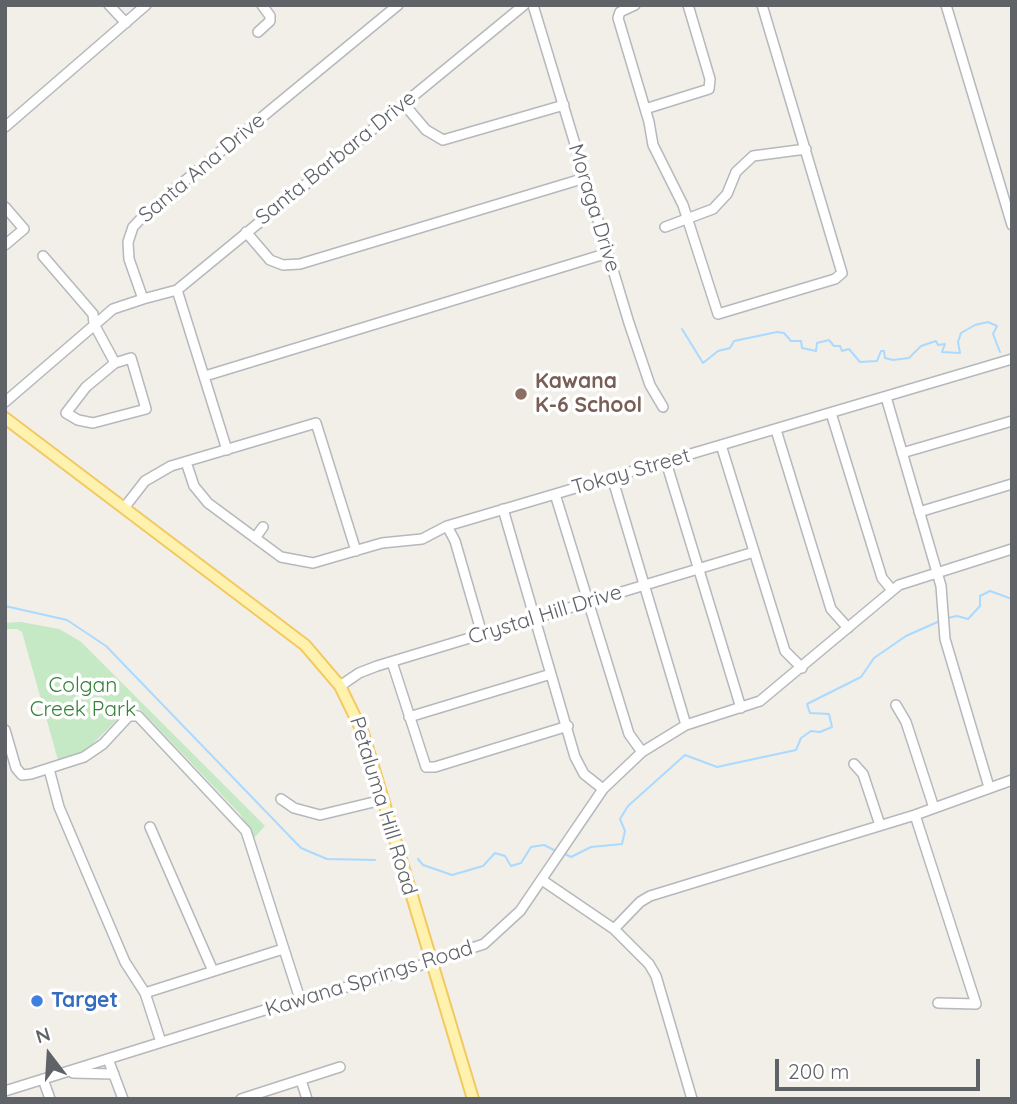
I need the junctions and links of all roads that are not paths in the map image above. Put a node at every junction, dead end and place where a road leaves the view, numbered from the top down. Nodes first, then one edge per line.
1 (109, 5) edge
2 (146, 5) edge
3 (262, 5) edge
4 (398, 5) edge
5 (524, 5) edge
6 (533, 5) edge
7 (635, 5) edge
8 (688, 5) edge
9 (762, 5) edge
10 (946, 5) edge
11 (126, 23) junction
12 (258, 32) dead end
13 (403, 103) junction
14 (564, 105) junction
15 (645, 109) junction
16 (5, 127) edge
17 (806, 149) junction
18 (585, 178) junction
19 (5, 207) edge
20 (688, 220) junction
21 (1012, 225) edge
22 (665, 227) dead end
23 (246, 232) junction
24 (5, 244) edge
25 (608, 253) junction
26 (43, 256) dead end
27 (177, 290) junction
28 (143, 299) junction
29 (94, 324) junction
30 (1012, 359) edge
31 (115, 363) junction
32 (205, 376) junction
33 (886, 397) junction
34 (5, 402) edge
35 (663, 407) dead end
36 (831, 414) junction
37 (5, 418) edge
38 (1012, 421) edge
39 (776, 430) junction
40 (721, 445) junction
41 (227, 450) junction
42 (902, 453) junction
43 (186, 462) junction
44 (666, 462) junction
45 (612, 477) junction
46 (1012, 484) edge
47 (555, 494) junction
48 (124, 508) junction
49 (503, 509) junction
50 (919, 512) junction
51 (447, 526) junction
52 (263, 527) dead end
53 (255, 538) junction
54 (1012, 549) edge
55 (356, 551) junction
56 (754, 552) junction
57 (698, 569) junction
58 (937, 571) junction
59 (644, 585) junction
60 (892, 590) junction
61 (588, 602) junction
62 (535, 618) junction
63 (848, 628) junction
64 (482, 634) junction
65 (392, 662) junction
66 (802, 668) junction
67 (551, 674) junction
68 (340, 686) junction
69 (896, 705) dead end
70 (741, 708) junction
71 (409, 717) junction
72 (686, 725) junction
73 (568, 726) junction
74 (5, 730) edge
75 (642, 752) junction
76 (855, 764) dead end
77 (49, 769) junction
78 (1012, 780) edge
79 (989, 787) junction
80 (603, 789) junction
81 (281, 799) dead end
82 (382, 800) junction
83 (934, 808) junction
84 (915, 815) junction
85 (880, 825) junction
86 (150, 827) dead end
87 (542, 880) junction
88 (614, 929) junction
89 (283, 949) junction
90 (433, 962) junction
91 (214, 971) junction
92 (145, 993) junction
93 (300, 999) junction
94 (938, 1003) dead end
95 (161, 1042) junction
96 (108, 1059) junction
97 (340, 1067) dead end
98 (64, 1073) junction
99 (114, 1074) junction
100 (43, 1079) junction
101 (301, 1080) junction
102 (5, 1091) edge
103 (50, 1099) edge
104 (122, 1099) edge
105 (241, 1099) edge
106 (307, 1099) edge
107 (473, 1099) edge
108 (692, 1099) edge

1 - 11 street
2 - 11 street
3 - 12 street
4 - 28 street, Santa Ana Drive
5 - 13 street, Santa Barbara Drive
6 - 14 street, Moraga Drive
7 - 15 street
8 - 15 street
9 - 17 street
10 - 21 street
11 - 16 street
13 - 14 street
13 - 23 street, Santa Barbara Drive
14 - 18 street, Moraga Drive
15 - 20 street
17 - 20 street
17 - 20 street
18 - 23 street
18 - 25 street, Moraga Drive
19 - 24 street
20 - 22 street
23 - 27 street, Santa Barbara Drive
25 - 32 street
25 - 35 street, Moraga Drive
26 - 29 street
27 - 28 street, Santa Barbara Drive
27 - 32 street
28 - 29 street
29 - 31 street
29 - 34 street
30 - 33 street, Tokay Street
31 - 31 street
32 - 41 street
33 - 36 street, Tokay Street
33 - 42 street
36 - 39 street, Tokay Street
36 - 60 street
37 - 48 main road, Petaluma Hill Road
38 - 42 street
39 - 40 street, Tokay Street
39 - 63 street
40 - 44 street, Tokay Street
40 - 56 street
41 - 43 street
41 - 55 street
42 - 50 street
43 - 48 street
43 - 53 street, Tokay Street
44 - 45 street, Tokay Street
44 - 57 street
45 - 47 street, Tokay Street
45 - 59 street
46 - 50 street
47 - 49 street, Tokay Street
47 - 61 street
48 - 68 main road, Petaluma Hill Road
49 - 51 street, Tokay Street
49 - 62 street
50 - 58 street
51 - 55 street, Tokay Street
51 - 64 street
52 - 53 street
53 - 55 street, Tokay Street
54 - 58 street, Kawana Springs Road
56 - 57 street, Crystal Hill Drive
56 - 66 street
57 - 59 street, Crystal Hill Drive
57 - 70 street
58 - 60 street, Kawana Springs Road
58 - 79 street
59 - 61 street, Crystal Hill Drive
59 - 72 street
60 - 63 street, Kawana Springs Road
61 - 62 street, Crystal Hill Drive
61 - 75 street
62 - 64 street, Crystal Hill Drive
62 - 67 street
63 - 66 street, Kawana Springs Road
64 - 65 street, Crystal Hill Drive
65 - 68 street, Crystal Hill Drive
65 - 71 street
66 - 70 street, Kawana Springs Road
67 - 71 street
67 - 73 street
68 - 82 main road, Petaluma Hill Road
69 - 83 street
70 - 72 street, Kawana Springs Road
71 - 73 street
72 - 75 street, Kawana Springs Road
73 - 80 street
74 - 77 street
75 - 80 street, Kawana Springs Road
76 - 85 street
77 - 89 street
77 - 92 street
78 - 79 street
79 - 83 street
80 - 87 street, Kawana Springs Road
81 - 82 street
82 - 90 main road, Petaluma Hill Road
83 - 84 street
84 - 85 street
84 - 94 street
85 - 88 street
86 - 91 street
87 - 88 street
87 - 90 street, Kawana Springs Road
88 - 108 street
89 - 91 street
89 - 93 street
90 - 93 street, Kawana Springs Road
90 - 107 main road, Petaluma Hill Road
91 - 92 street
92 - 95 street
93 - 95 street, Kawana Springs Road
95 - 96 street, Kawana Springs Road
96 - 98 street, Kawana Springs Road
96 - 99 street
97 - 101 street
98 - 99 street
98 - 100 street, Kawana Springs Road
99 - 104 street
100 - 102 street, Kawana Springs Road
100 - 103 street
101 - 105 street
101 - 106 street

